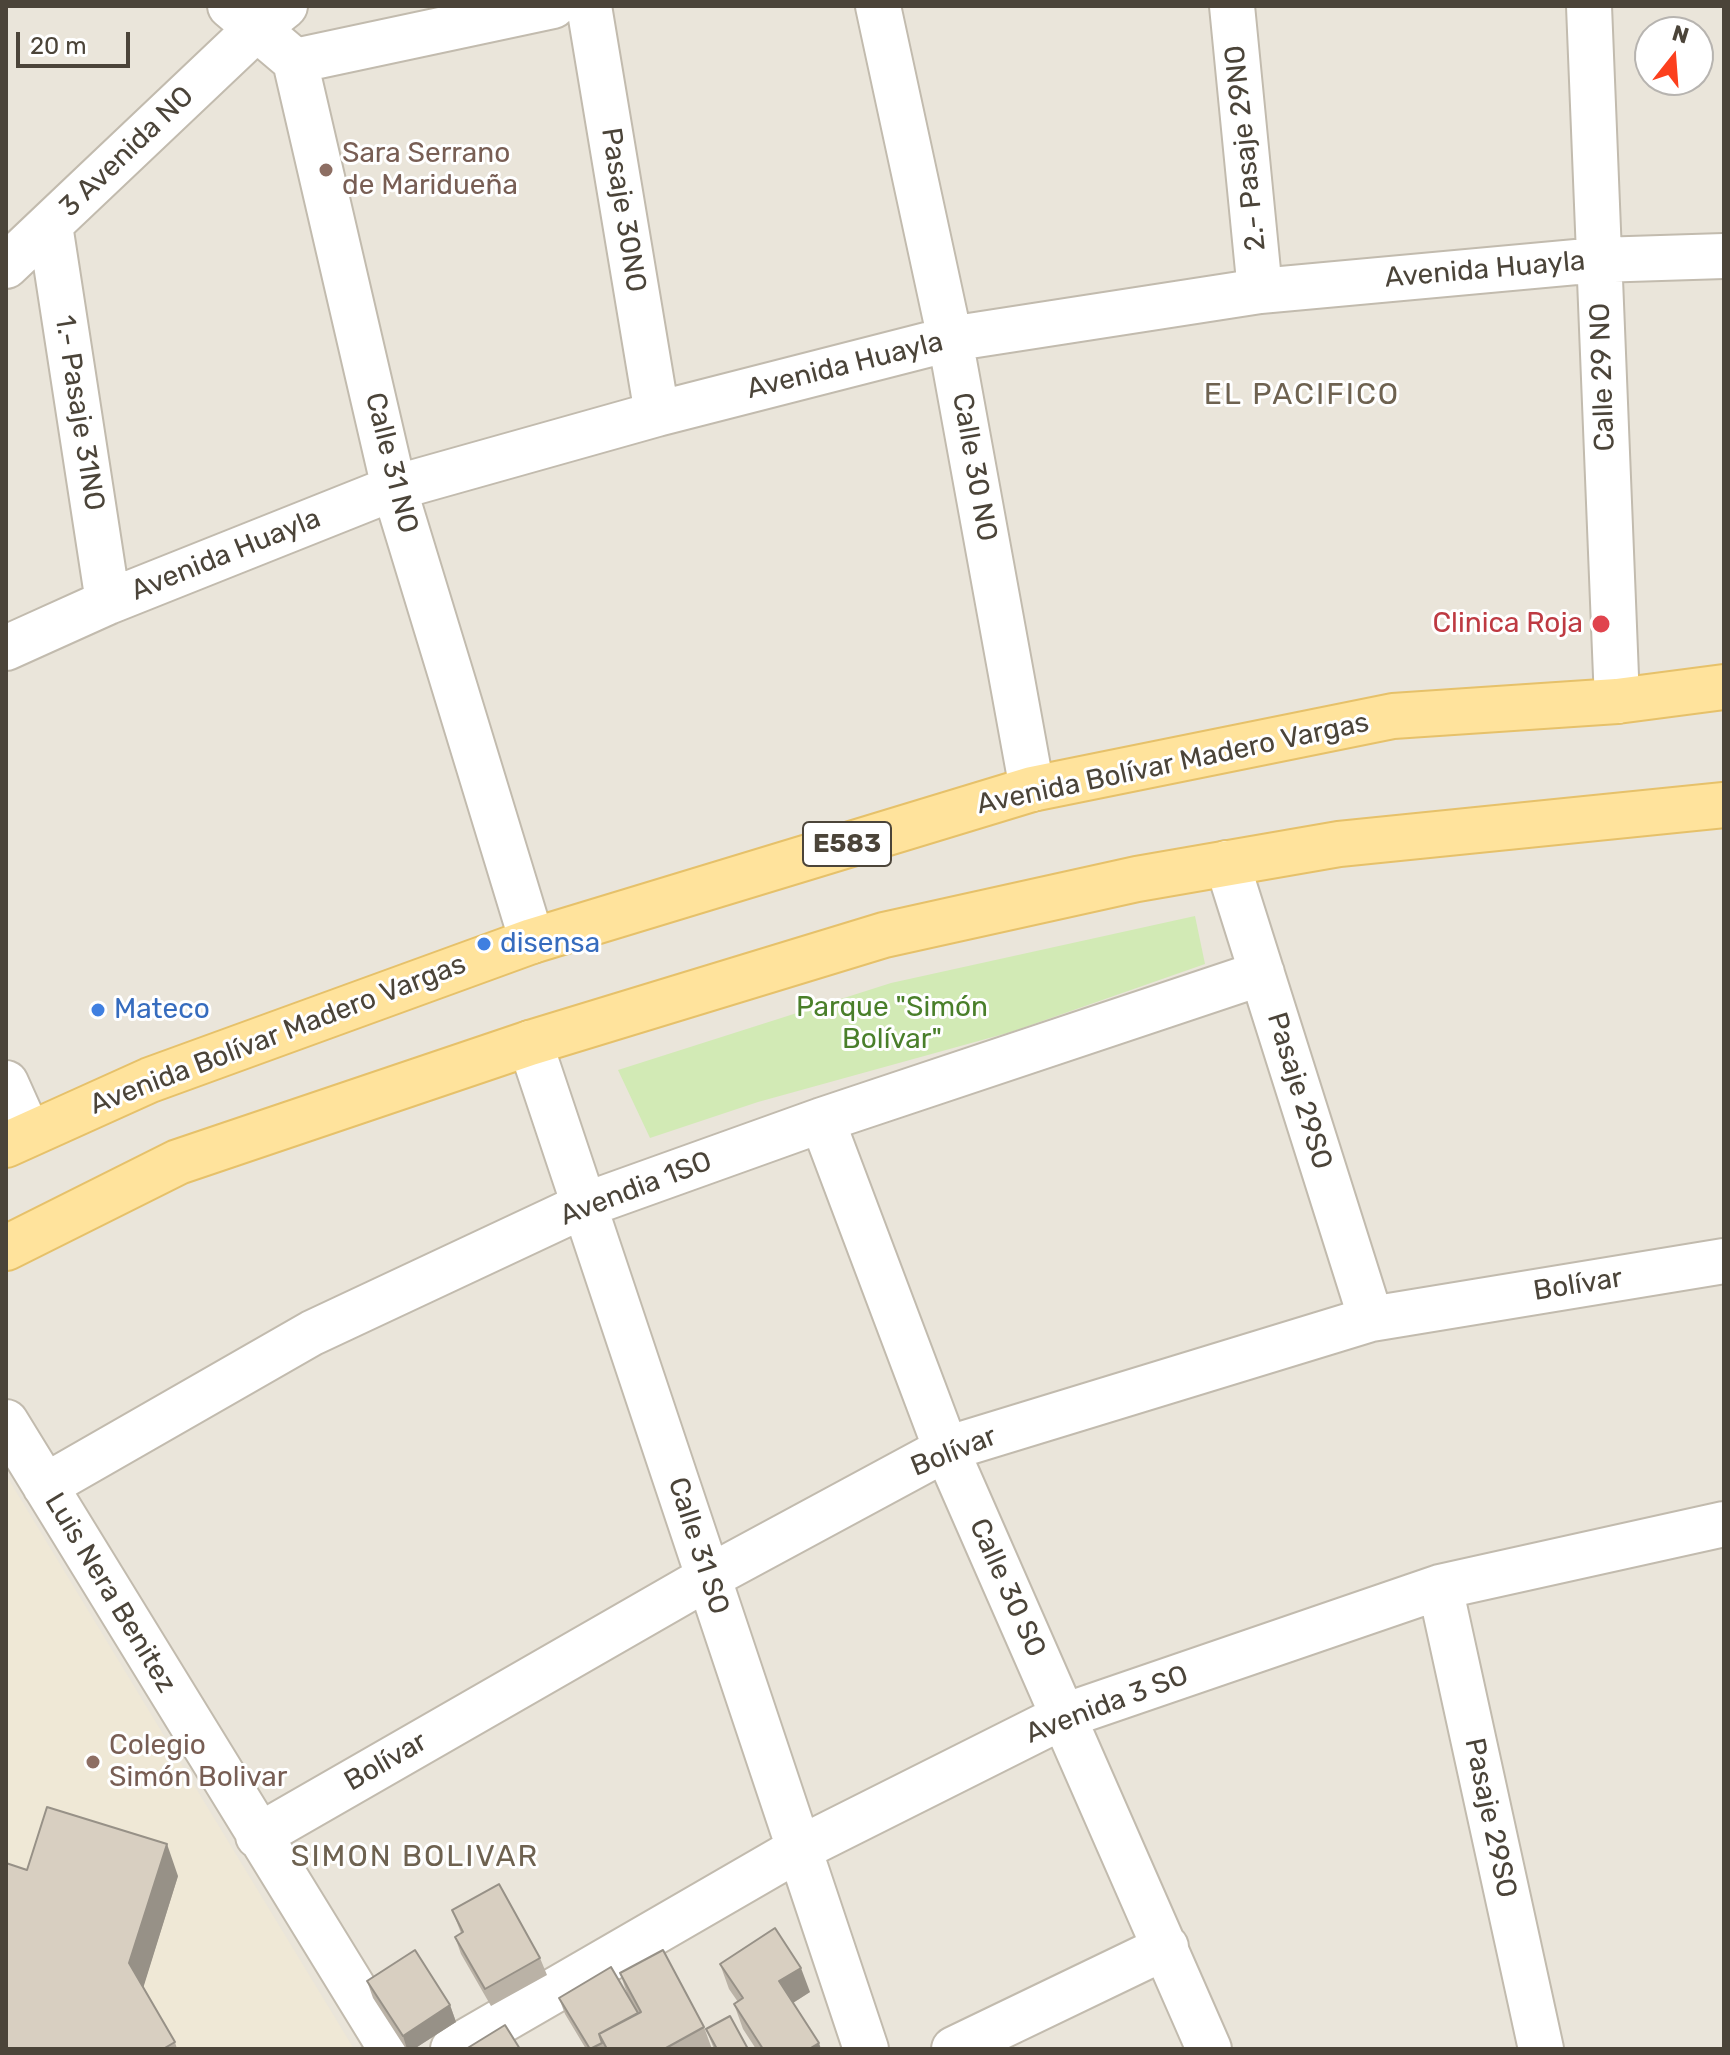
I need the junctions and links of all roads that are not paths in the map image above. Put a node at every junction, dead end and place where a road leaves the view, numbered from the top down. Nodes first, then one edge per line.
1 (553, 6) edge
2 (589, 6) edge
3 (878, 6) edge
4 (1232, 6) edge
5 (1589, 6) edge
6 (257, 14) edge
7 (295, 61) junction
8 (50, 225) junction
9 (1724, 256) edge
10 (1598, 260) junction
11 (6, 266) edge
12 (1260, 291) junction
13 (950, 339) junction
14 (657, 414) junction
15 (394, 488) junction
16 (108, 602) junction
17 (6, 648) edge
18 (1724, 687) edge
19 (1617, 701) junction
20 (1032, 789) junction
21 (1724, 805) edge
22 (1227, 863) junction
23 (532, 941) junction
24 (1262, 973) junction
25 (530, 1043) junction
26 (6, 1083) edge
27 (822, 1120) junction
28 (17, 1138) edge
29 (585, 1205) junction
30 (6, 1248) edge
31 (1724, 1261) edge
32 (1371, 1319) junction
33 (6, 1422) edge
34 (946, 1449) junction
35 (45, 1486) junction
36 (1724, 1524) edge
37 (709, 1577) junction
38 (1440, 1587) junction
39 (1064, 1716) junction
40 (258, 1836) junction
41 (797, 1850) junction
42 (1166, 1947) junction
43 (391, 2049) edge
44 (453, 2049) edge
45 (866, 2049) edge
46 (954, 2049) edge
47 (1209, 2049) edge
48 (1541, 2049) edge

1 - 7 street
2 - 14 street, Pasaje 30NO
3 - 13 street, Calle 30 NO
4 - 12 street, 2.- Pasaje 29NO
5 - 10 street, Calle 29 NO
6 - 7 street
6 - 8 street, 3 Avenida NO
7 - 15 street, Calle 31 NO
8 - 11 street, 3 Avenida NO
8 - 16 street, 1.- Pasaje 31NO
9 - 10 street, Avenida Huayla
10 - 12 street, Avenida Huayla
10 - 19 street, Calle 29 NO
12 - 13 street, Avenida Huayla
13 - 14 street, Avenida Huayla
13 - 20 street, Calle 30 NO
14 - 15 street, Avenida Huayla
15 - 16 street, Avenida Huayla
15 - 23 street, Calle 31 NO
16 - 17 street, Avenida Huayla
18 - 19 main road, Avenida Bolívar Madero Vargas / E583
19 - 20 main road, Avenida Bolívar Madero Vargas / E583
20 - 23 main road, Avenida Bolívar Madero Vargas / E583
21 - 22 main road
22 - 24 street, Pasaje 29SO
22 - 25 main road
23 - 28 main road, Avenida Bolívar Madero Vargas / E583
24 - 27 street, Avendia 1SO
24 - 32 street, Pasaje 29SO
25 - 29 street, Calle 31 SO
25 - 30 main road
26 - 28 street
27 - 29 street, Avendia 1SO
27 - 34 street, Calle 30 SO
29 - 35 street, Avendia 1SO
29 - 37 street, Calle 31 SO
31 - 32 street, Bolívar
32 - 34 street, Bolívar
33 - 35 street, Luis Nera Benitez
34 - 37 street, Bolívar
34 - 39 street, Calle 30 SO
35 - 40 street, Luis Nera Benitez
36 - 38 street, Avenida 3 SO
37 - 40 street, Bolívar
37 - 41 street, Calle 31 SO
38 - 39 street, Avenida 3 SO
38 - 48 street, Pasaje 29SO
39 - 41 street, Avenida 3 SO
39 - 42 street, Calle 30 SO
40 - 43 street, Luis Nera Benitez
41 - 44 street, Avenida 3 SO
41 - 45 street, Calle 31 SO
42 - 46 street
42 - 47 street, Calle 30 SO

